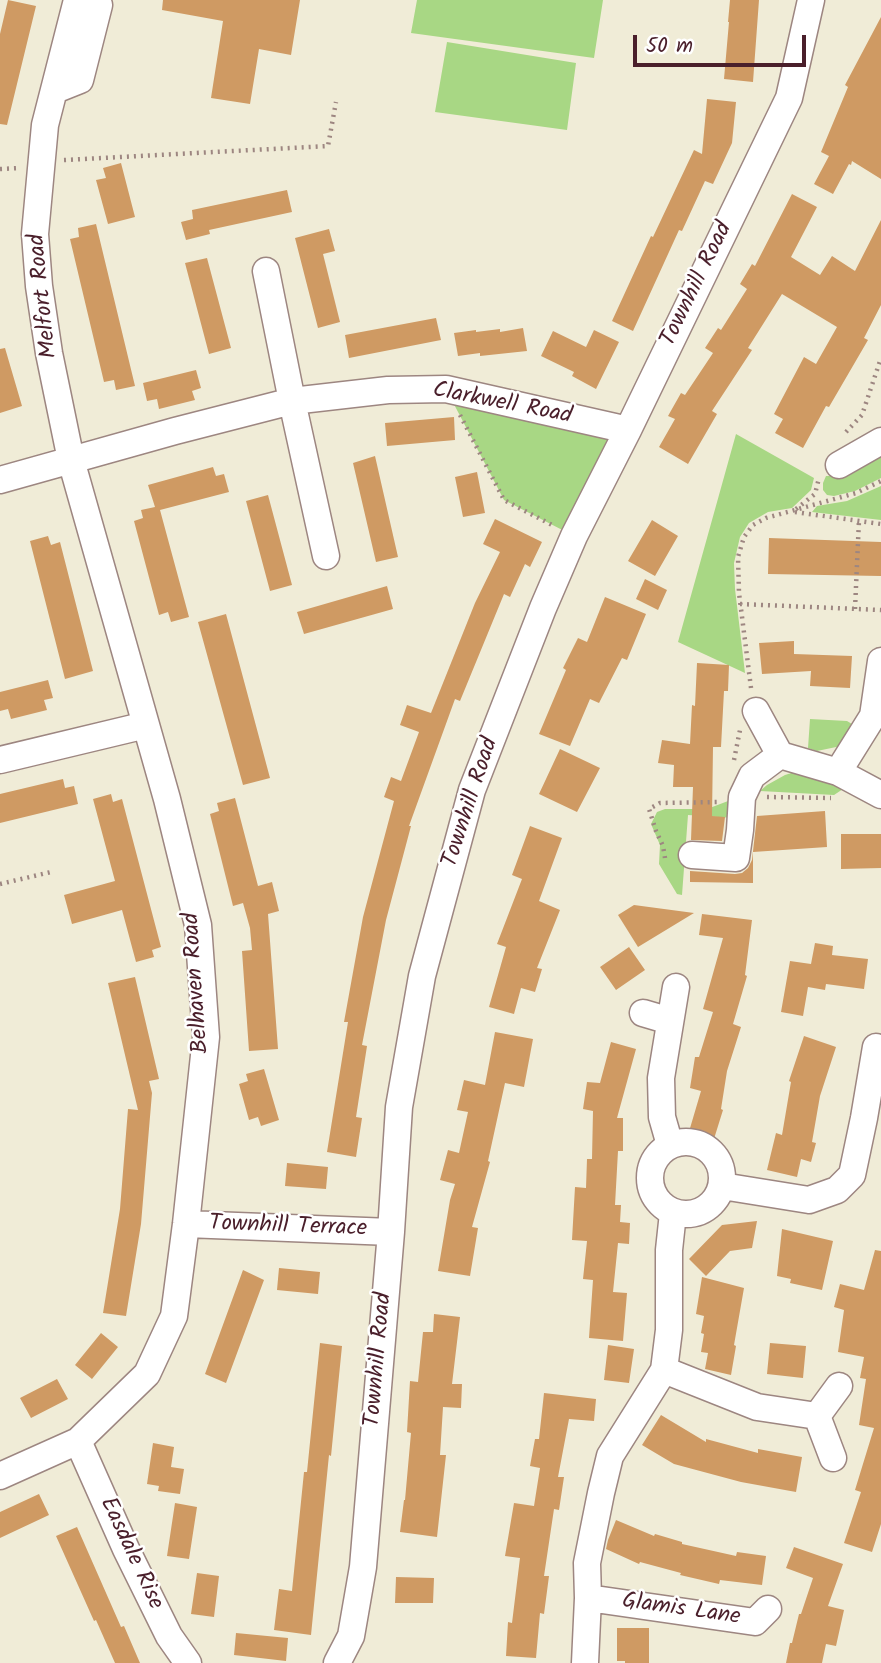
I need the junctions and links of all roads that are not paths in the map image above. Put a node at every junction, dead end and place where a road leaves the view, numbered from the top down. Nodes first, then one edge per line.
1 (77, 0) edge
2 (96, 0) edge
3 (811, 0) edge
4 (54, 90) junction
5 (266, 271) dead end
6 (292, 401) junction
7 (628, 430) junction
8 (881, 441) edge
9 (71, 460) junction
10 (827, 470) road end
11 (0, 480) edge
12 (326, 556) dead end
13 (881, 661) edge
14 (748, 708) road end
15 (146, 725) junction
16 (780, 755) junction
17 (0, 760) edge
18 (838, 772) junction
19 (879, 795) edge
20 (692, 855) dead end
21 (676, 987) dead end
22 (643, 1013) dead end
23 (670, 1021) junction
24 (876, 1047) dead end
25 (670, 1145) junction
26 (722, 1186) junction
27 (673, 1213) junction
28 (186, 1224) junction
29 (391, 1232) junction
30 (664, 1370) junction
31 (839, 1386) dead end
32 (817, 1416) junction
33 (78, 1441) junction
34 (834, 1458) dead end
35 (0, 1476) edge
36 (588, 1598) junction
37 (760, 1625) dead end
38 (188, 1663) edge
39 (337, 1663) edge
40 (585, 1663) edge

1 - 4 street, Melfort Road
2 - 4 street
3 - 7 street, Townhill Road
4 - 9 street, Melfort Road
5 - 6 street
6 - 7 street, Clarkwell Road
6 - 9 street, Clarkwell Road
6 - 12 street
7 - 29 street, Townhill Road
8 - 10 street
9 - 11 street, Clarkwell Road
9 - 15 street, Belhaven Road
13 - 18 street
14 - 16 street
15 - 17 street
15 - 28 street, Belhaven Road
16 - 18 street
16 - 20 street
18 - 19 street
21 - 23 street
22 - 23 street
23 - 25 street
24 - 26 street
25 - 26 street
25 - 27 street
26 - 27 street
27 - 30 street
28 - 29 street, Townhill Terrace
28 - 33 street, Belhaven Road
29 - 39 street, Townhill Road
30 - 32 street
30 - 36 street
31 - 32 street
32 - 34 street
33 - 35 street, Belhaven Road
33 - 38 street, Easdale Rise
36 - 37 street, Glamis Lane
36 - 40 street

